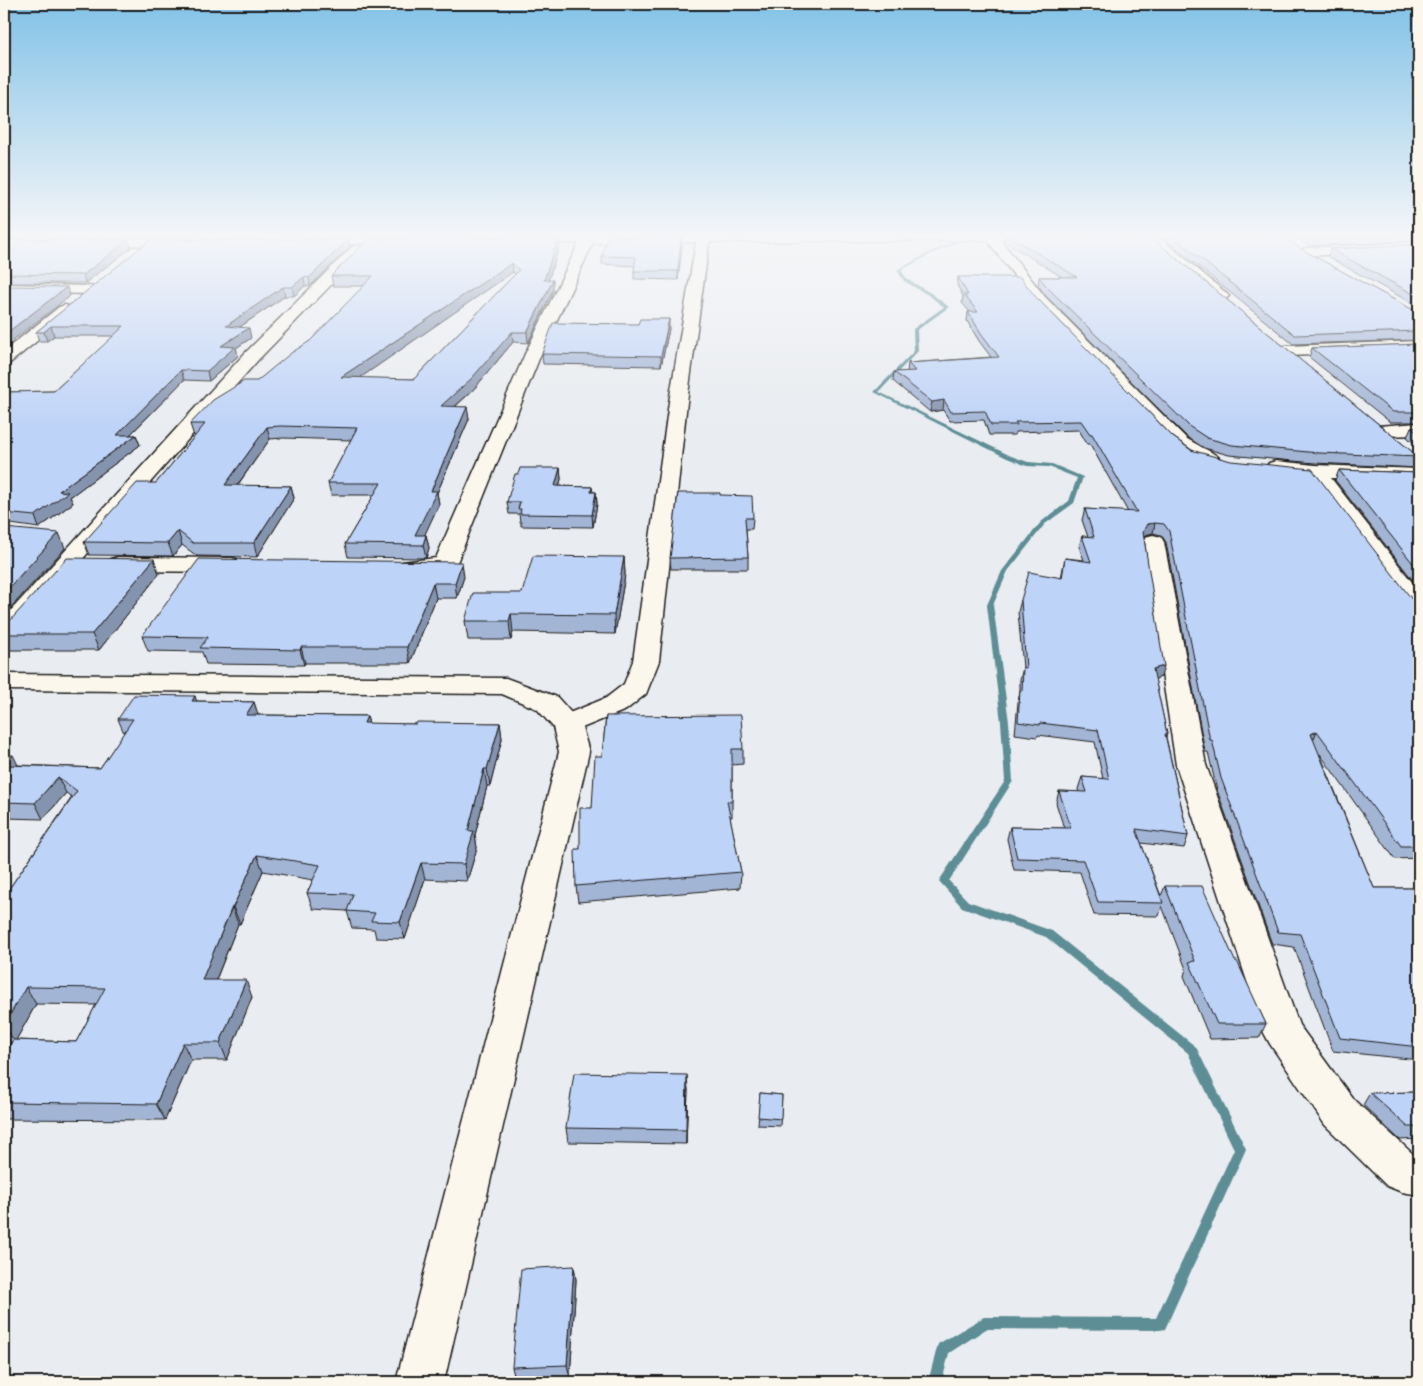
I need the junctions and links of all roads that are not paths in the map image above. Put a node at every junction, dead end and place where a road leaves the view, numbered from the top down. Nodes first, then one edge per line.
1 (79, 299) edge
2 (309, 299) edge
3 (559, 299) edge
4 (694, 299) edge
5 (1039, 299) edge
6 (1224, 299) edge
7 (1234, 307) edge
8 (4, 335) edge
9 (34, 336) junction
10 (1271, 338) edge
11 (1419, 346) edge
12 (1286, 351) junction
13 (4, 360) edge
14 (1309, 369) edge
15 (1369, 418) edge
16 (1419, 429) edge
17 (1384, 430) junction
18 (1405, 448) edge
19 (1228, 463) edge
20 (1257, 466) edge
21 (1315, 471) junction
22 (1419, 475) edge
23 (1153, 542) dead end
24 (68, 564) junction
25 (255, 565) edge
26 (393, 566) edge
27 (1419, 607) edge
28 (4, 633) edge
29 (4, 682) edge
30 (567, 724) junction
31 (1419, 1175) edge
32 (420, 1382) edge

1 - 9 street
2 - 24 street
3 - 26 street
4 - 30 street
5 - 19 street
6 - 7 street
8 - 9 street
9 - 13 street
10 - 12 street
11 - 12 street
12 - 14 street
15 - 17 street
16 - 17 street
17 - 18 street
20 - 21 street
21 - 22 street
21 - 27 street
23 - 31 street
24 - 25 street
24 - 28 street
29 - 30 street
30 - 32 street

